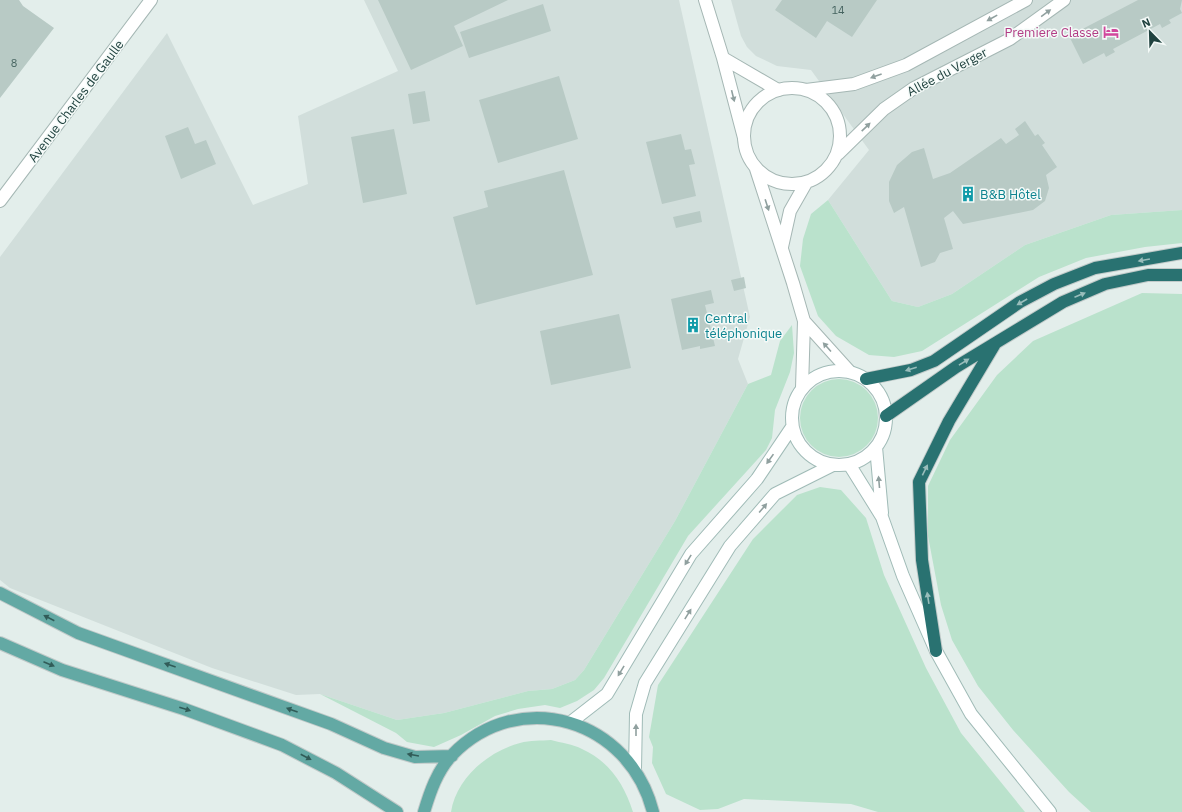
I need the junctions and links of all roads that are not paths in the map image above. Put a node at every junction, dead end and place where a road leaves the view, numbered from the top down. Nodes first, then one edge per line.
1 (151, 0) edge
2 (705, 0) edge
3 (1026, 0) edge
4 (1064, 0) edge
5 (724, 58) junction
6 (778, 90) junction
7 (806, 90) junction
8 (744, 138) junction
9 (838, 154) junction
10 (755, 168) junction
11 (806, 183) junction
12 (0, 201) edge
13 (782, 248) junction
14 (1182, 253) edge
15 (1182, 275) edge
16 (804, 321) junction
17 (997, 342) junction
18 (850, 372) junction
19 (866, 379) junction
20 (802, 388) junction
21 (886, 416) junction
22 (792, 427) junction
23 (876, 447) junction
24 (849, 464) junction
25 (833, 465) junction
26 (882, 516) junction
27 (0, 593) edge
28 (0, 643) edge
29 (936, 651) junction
30 (571, 722) junction
31 (452, 756) junction
32 (635, 769) junction
33 (397, 812) edge
34 (424, 812) edge
35 (654, 812) edge
36 (1050, 812) edge

1 - 12 street, Avenue Charles de Gaulle
2 - 5 street
3 -> 7 street, Allée du Verger
9 -> 4 street, Allée du Verger
5 - 6 street
5 -> 8 street
6 - 7 street
6 - 8 street
7 - 9 street
8 - 10 street
9 - 11 street
10 - 11 street
10 -> 13 street
11 - 13 street
13 - 16 street
14 -> 19 highway
17 -> 15 highway
18 -> 16 street
16 - 20 street
21 -> 17 highway
29 -> 17 highway
18 - 19 street
18 - 20 street
19 - 21 street
20 - 22 street
21 - 23 street
22 - 25 street
22 -> 30 street
23 - 24 street
26 -> 23 street
24 - 25 street
24 - 26 street
32 -> 25 street
26 - 29 street
31 -> 27 main road
28 -> 33 main road
29 - 36 street
30 - 31 main road
30 - 32 main road
31 - 34 main road
32 - 35 main road

